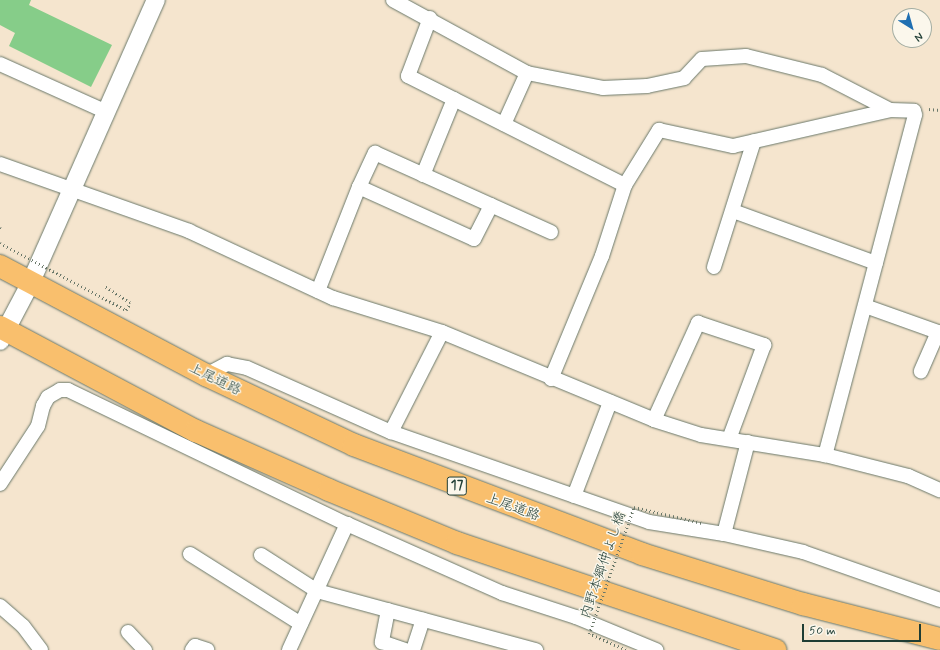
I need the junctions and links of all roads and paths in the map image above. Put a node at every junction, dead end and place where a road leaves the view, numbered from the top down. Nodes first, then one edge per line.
1 (156, 0) edge
2 (393, 0) edge
3 (430, 18) junction
4 (0, 64) edge
5 (527, 73) junction
6 (454, 99) junction
7 (890, 110) junction
8 (107, 112) junction
9 (504, 124) junction
10 (754, 141) junction
11 (0, 164) edge
12 (423, 175) junction
13 (624, 186) junction
14 (359, 187) junction
15 (73, 189) junction
16 (491, 205) junction
17 (733, 211) junction
18 (551, 232) dead end
19 (0, 243) edge
20 (876, 263) junction
21 (0, 266) edge
22 (714, 267) dead end
23 (30, 284) junction
24 (105, 287) dead end
25 (318, 291) junction
26 (865, 306) junction
27 (442, 332) junction
28 (2, 333) edge
29 (921, 371) dead end
30 (206, 375) junction
31 (551, 379) junction
32 (610, 402) junction
33 (654, 420) junction
34 (196, 431) junction
35 (391, 432) junction
36 (729, 439) junction
37 (748, 442) junction
38 (825, 455) junction
39 (234, 471) junction
40 (0, 484) edge
41 (940, 490) edge
42 (574, 496) junction
43 (702, 523) dead end
44 (347, 524) junction
45 (724, 534) junction
46 (190, 554) dead end
47 (261, 555) dead end
48 (317, 591) junction
49 (940, 600) edge
50 (0, 606) edge
51 (388, 610) junction
52 (423, 620) junction
53 (301, 624) junction
54 (128, 632) dead end
55 (940, 639) edge
56 (293, 649) edge
57 (41, 650) edge
58 (145, 650) edge
59 (192, 650) edge
60 (207, 650) edge
61 (405, 650) edge
62 (413, 650) edge
63 (536, 650) edge
64 (626, 650) edge
65 (656, 650) edge
66 (775, 650) edge

1 - 8 street
2 - 3 street
3 - 5 street
3 - 6 street
4 - 8 street
5 - 7 street
5 - 9 street
6 - 9 street
6 - 12 street
7 - 10 street
7 - 20 street
8 - 15 street
9 - 13 street
10 - 13 street
10 - 17 street
11 - 15 street
12 - 14 street
12 - 16 street
13 - 31 street
14 - 16 street
14 - 25 street
15 - 23 street
15 - 25 street
16 - 18 street
17 - 20 street
17 - 22 street
19 - 24 path, bridge
20 - 26 street
21 - 23 highway, 上尾道路 / 17
23 - 28 street
23 - 30 highway, 上尾道路 / 17
25 - 27 street
26 - 29 street
26 - 38 street
27 - 31 street
27 - 35 street
28 - 34 highway
30 - 35 street
30 - 55 highway, 上尾道路 / 17
31 - 32 street
32 - 33 street
32 - 42 street
33 - 36 street
33 - 36 street
34 - 39 street
34 - 66 highway
35 - 42 street
36 - 37 street
37 - 38 street
37 - 45 street
38 - 41 street
39 - 40 street
39 - 44 street
42 - 45 street
43 - 64 path, 内野本郷仲よし橋, bridge
44 - 48 street
44 - 65 street
45 - 49 street
46 - 53 street
47 - 48 street
48 - 51 street
48 - 53 street
50 - 57 street
51 - 52 street
51 - 61 street
52 - 62 street
52 - 63 street
53 - 56 street
54 - 58 street
59 - 60 street

